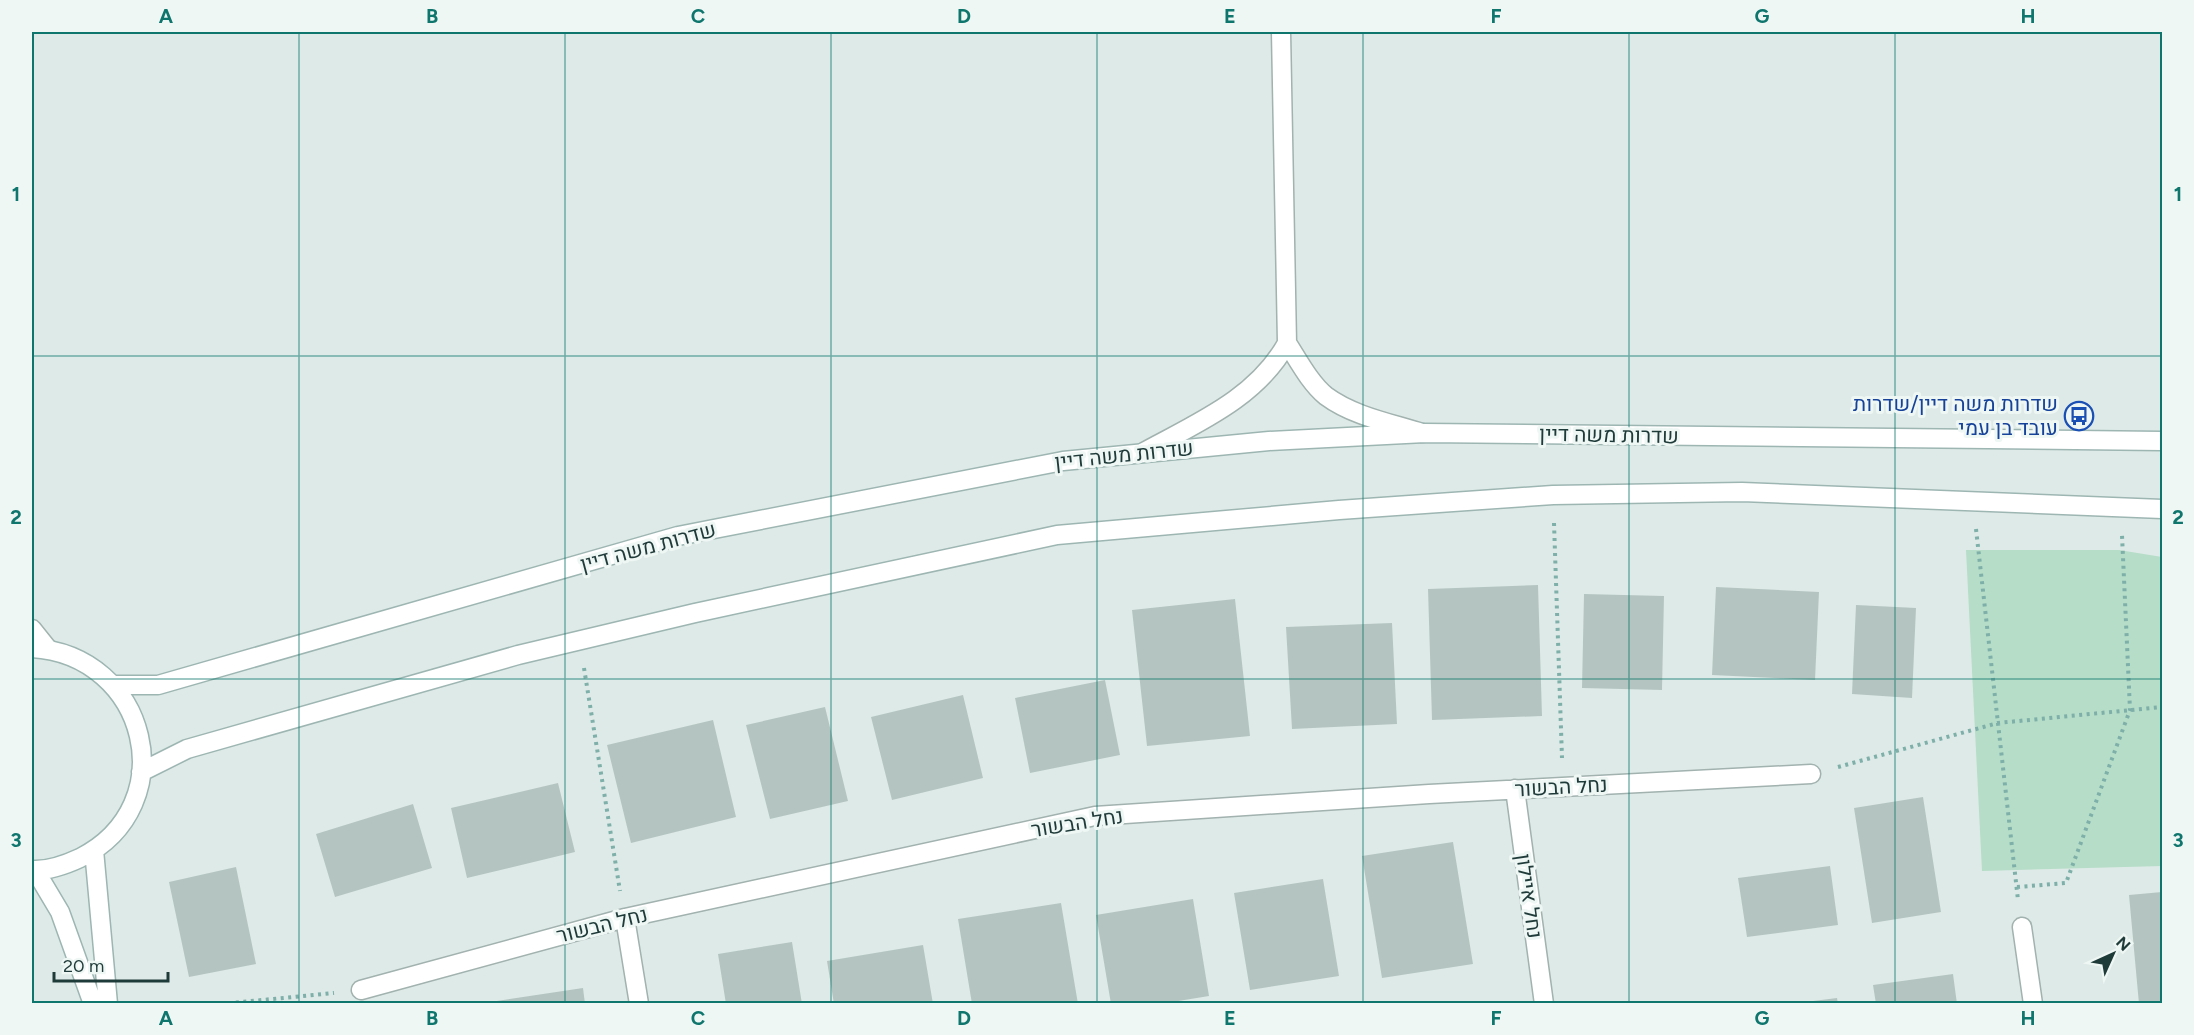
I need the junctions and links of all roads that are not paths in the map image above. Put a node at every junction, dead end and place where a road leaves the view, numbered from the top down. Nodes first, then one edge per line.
1 (1281, 32) edge
2 (1287, 343) junction
3 (1425, 433) junction
4 (2163, 441) edge
5 (1144, 452) junction
6 (2163, 508) edge
7 (32, 628) edge
8 (40, 648) edge
9 (114, 685) junction
10 (141, 772) junction
11 (1811, 774) road end
12 (1515, 789) junction
13 (94, 850) junction
14 (33, 870) edge
15 (625, 918) junction
16 (2022, 927) road end
17 (361, 990) road end
18 (93, 1004) edge
19 (108, 1004) edge
20 (639, 1004) edge
21 (1544, 1004) edge
22 (2033, 1004) edge

1 - 2 main road
2 - 3 main road
2 - 5 main road
3 - 4 main road, שדרות משה דיין
3 - 5 main road, שדרות משה דיין
5 - 9 main road, שדרות משה דיין
6 - 10 main road
7 - 8 main road
8 - 9 main road
9 - 10 main road
10 - 13 main road
11 - 12 main road, נחל הבשור
12 - 15 main road, נחל הבשור
12 - 21 main road, נחל איילון
13 - 14 main road
13 - 19 main road
14 - 18 main road
15 - 17 main road, נחל הבשור
15 - 20 main road
16 - 22 main road

